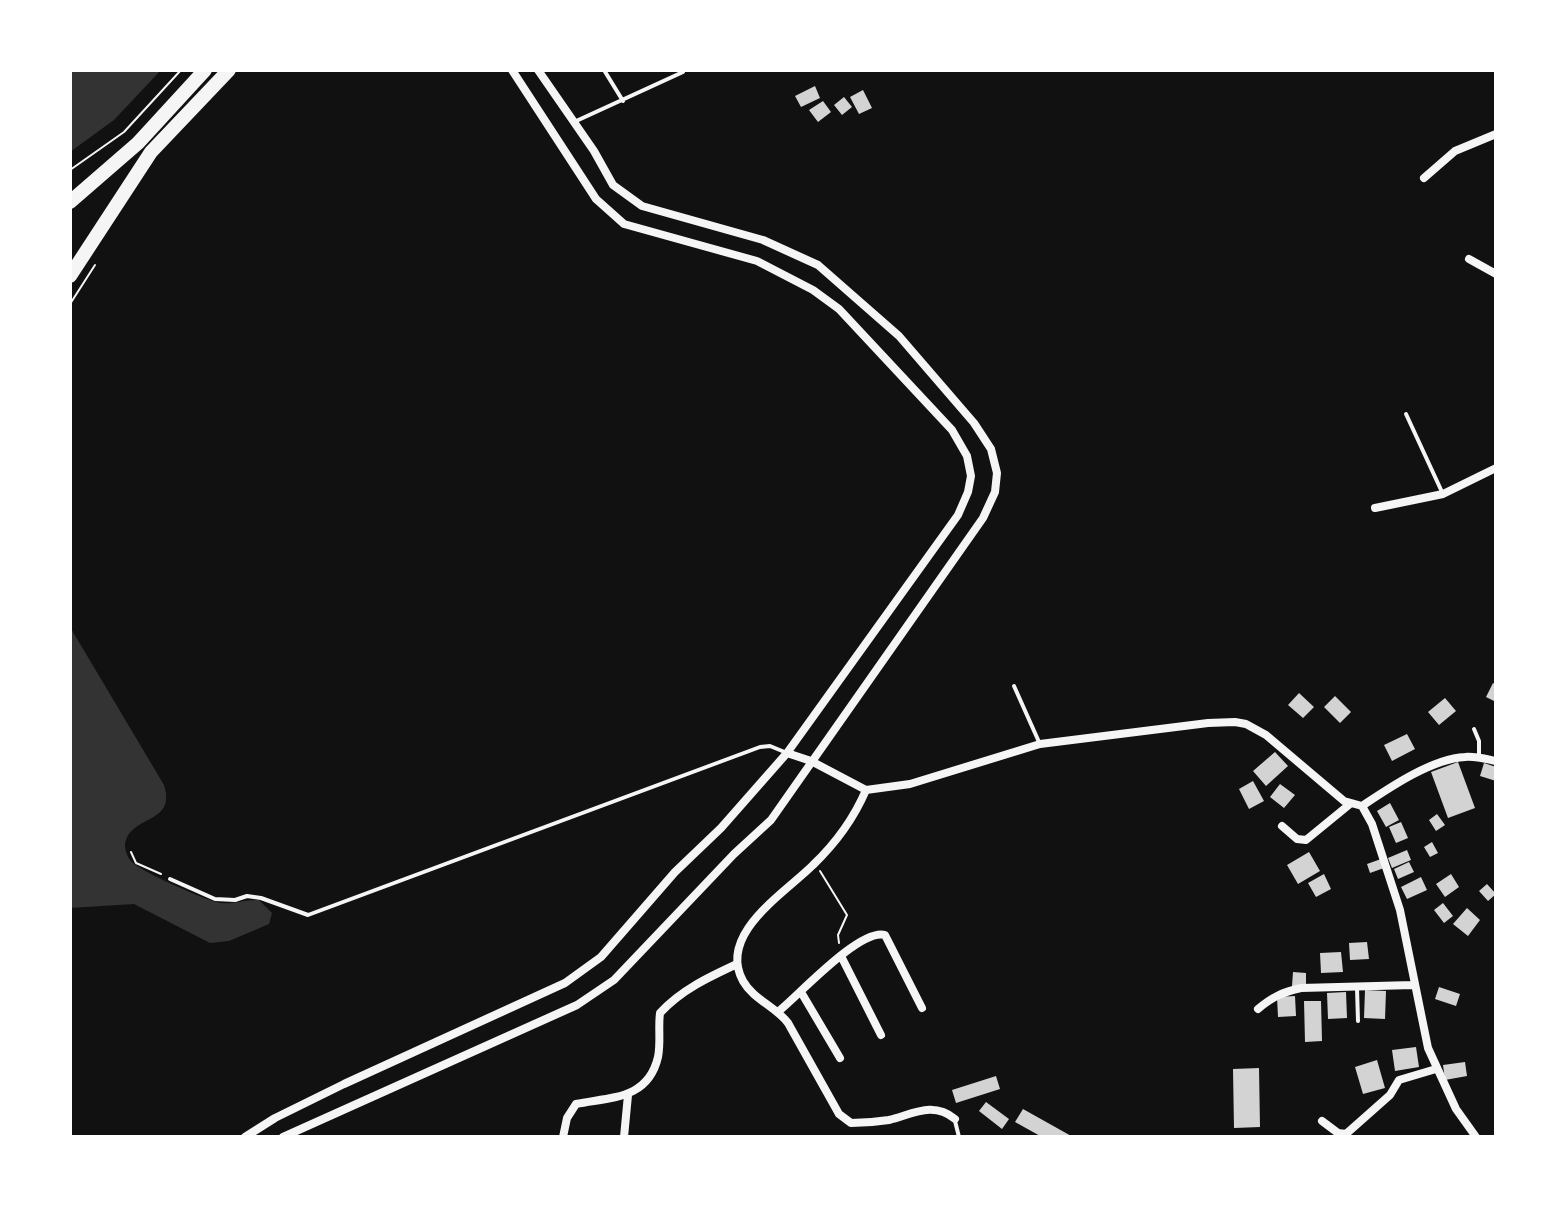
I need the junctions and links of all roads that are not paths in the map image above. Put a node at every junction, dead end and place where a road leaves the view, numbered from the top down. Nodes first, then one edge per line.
1 (205, 70) edge
2 (229, 70) edge
3 (512, 70) edge
4 (538, 70) edge
5 (604, 70) edge
6 (683, 72) dead end
7 (623, 101) junction
8 (574, 122) junction
9 (1496, 134) edge
10 (1424, 178) dead end
11 (70, 202) edge
12 (1469, 259) dead end
13 (1496, 274) edge
14 (70, 276) edge
15 (1406, 414) dead end
16 (1496, 468) edge
17 (1443, 494) junction
18 (1375, 508) dead end
19 (1014, 686) dead end
20 (1474, 729) dead end
21 (1040, 744) junction
22 (787, 753) junction
23 (1478, 758) junction
24 (811, 761) junction
25 (1496, 761) edge
26 (866, 790) junction
27 (1350, 804) junction
28 (1362, 806) junction
29 (1282, 826) dead end
30 (170, 879) road end
31 (841, 956) junction
32 (737, 964) junction
33 (1413, 985) junction
34 (1357, 986) junction
35 (801, 992) junction
36 (922, 1008) dead end
37 (1258, 1009) dead end
38 (779, 1011) junction
39 (1358, 1021) dead end
40 (881, 1035) dead end
41 (840, 1058) dead end
42 (1436, 1069) junction
43 (628, 1095) junction
44 (955, 1119) joint
45 (1322, 1121) dead end
46 (245, 1137) edge
47 (283, 1137) edge
48 (563, 1137) edge
49 (624, 1137) edge
50 (959, 1137) edge
51 (1476, 1137) edge

1 - 11 highway
2 - 14 highway
3 - 22 street
4 - 8 street
5 - 7 lane
6 - 7 lane
7 - 8 lane
8 - 24 street
9 - 10 street
12 - 13 street
15 - 17 lane
16 - 17 street
17 - 18 street
19 - 21 lane
20 - 23 lane
21 - 26 street
21 - 27 street
22 - 24 street
22 - 30 lane
22 - 46 street
23 - 25 street
23 - 28 street
24 - 26 street
24 - 47 street
26 - 32 street
27 - 28 street
27 - 29 street
28 - 33 street
31 - 35 street
31 - 36 street
31 - 40 street
32 - 38 street
32 - 43 street
33 - 34 street
33 - 42 street
34 - 37 street
34 - 39 lane
35 - 38 street
35 - 41 street
38 - 44 street
42 - 45 street
42 - 51 street
43 - 48 street
43 - 49 street
44 - 50 lane

